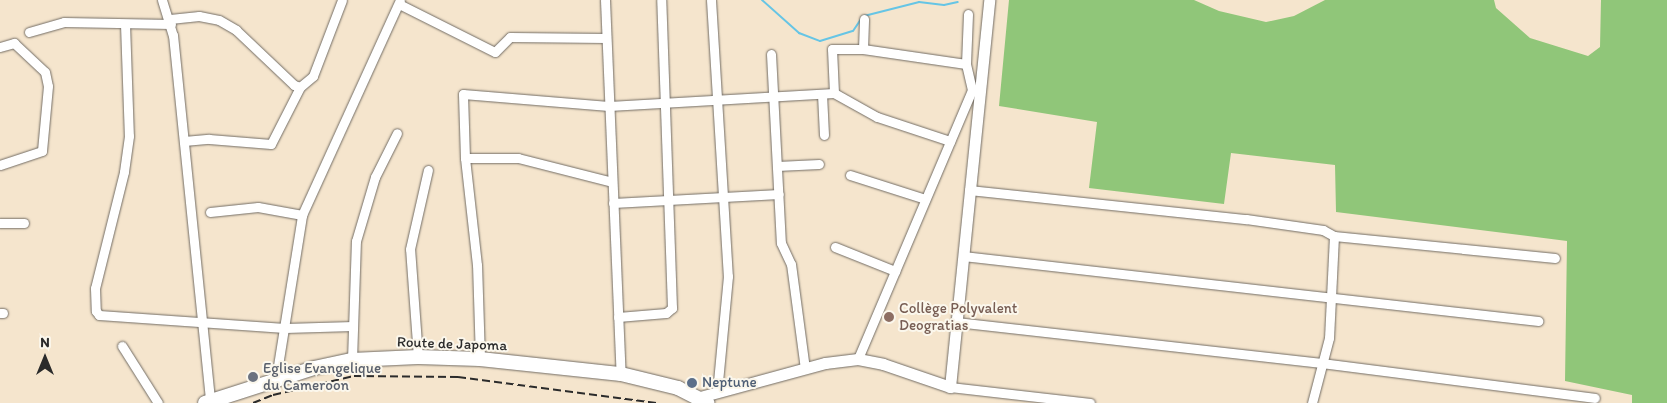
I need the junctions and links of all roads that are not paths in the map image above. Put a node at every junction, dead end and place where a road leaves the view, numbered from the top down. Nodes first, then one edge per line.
1 (162, 0) edge
2 (342, 0) edge
3 (605, 0) edge
4 (661, 0) edge
5 (711, 0) edge
6 (989, 0) edge
7 (400, 2) edge
8 (968, 14) dead end
9 (864, 19) dead end
10 (170, 21) junction
11 (125, 24) junction
12 (29, 32) dead end
13 (606, 38) junction
14 (0, 47) edge
15 (863, 50) junction
16 (771, 54) dead end
17 (966, 64) junction
18 (300, 87) junction
19 (834, 93) junction
20 (822, 94) junction
21 (773, 96) junction
22 (717, 100) junction
23 (664, 102) junction
24 (609, 106) junction
25 (397, 134) dead end
26 (824, 135) dead end
27 (184, 141) junction
28 (950, 141) junction
29 (465, 158) junction
30 (819, 164) dead end
31 (0, 165) edge
32 (777, 166) junction
33 (428, 170) dead end
34 (850, 175) dead end
35 (612, 182) junction
36 (970, 190) junction
37 (779, 194) junction
38 (724, 197) junction
39 (925, 199) junction
40 (668, 200) junction
41 (613, 203) junction
42 (210, 212) dead end
43 (302, 215) junction
44 (0, 223) edge
45 (24, 223) dead end
46 (1334, 236) junction
47 (835, 247) dead end
48 (963, 256) junction
49 (1555, 258) dead end
50 (895, 271) junction
51 (1332, 298) junction
52 (618, 316) junction
53 (1538, 321) dead end
54 (202, 322) junction
55 (956, 322) junction
56 (353, 326) junction
57 (284, 328) junction
58 (122, 346) dead end
59 (418, 356) junction
60 (480, 359) junction
61 (858, 359) junction
62 (352, 360) junction
63 (1322, 363) junction
64 (805, 369) junction
65 (621, 374) junction
66 (276, 378) junction
67 (950, 387) junction
68 (717, 392) junction
69 (1595, 398) dead end
70 (703, 400) edge
71 (208, 402) edge
72 (158, 403) edge
73 (1090, 403) edge
74 (1312, 403) edge

1 - 10 street
2 - 18 street
3 - 13 street
4 - 23 street
5 - 22 street
6 - 36 main road
7 - 13 street
7 - 43 street
8 - 17 street
9 - 15 street
10 - 11 street
10 - 18 street
10 - 27 street
11 - 12 street
11 - 54 street
13 - 24 street
14 - 31 street
15 - 17 street
15 - 19 street
16 - 21 street
17 - 28 street
18 - 27 street
19 - 20 street
19 - 28 street
20 - 21 street
20 - 26 street
21 - 22 street
21 - 32 street
22 - 23 street
22 - 38 street
23 - 24 street
23 - 40 street
24 - 29 street
24 - 35 street
25 - 56 street
27 - 54 street
28 - 39 street
29 - 35 street
29 - 60 street
30 - 32 street
32 - 37 street
33 - 59 street
34 - 39 street
35 - 41 street
36 - 46 street
36 - 48 main road
37 - 38 street
37 - 64 street
38 - 40 street
38 - 68 street
39 - 50 street
40 - 41 street
40 - 52 street
41 - 52 street
42 - 43 street
43 - 57 street
44 - 45 street
46 - 49 street
46 - 51 street
47 - 50 street
48 - 51 street
48 - 55 main road
50 - 61 street
51 - 53 street
51 - 63 street
52 - 65 street
54 - 57 street
54 - 71 street
55 - 63 street
55 - 67 main road
56 - 57 street
56 - 62 street
57 - 66 street
58 - 72 street
59 - 60 main road, Route de Japoma
59 - 62 main road, Route de Japoma
60 - 65 main road, Route de Japoma
61 - 64 main road
61 - 67 main road
62 - 66 main road, Route de Japoma
63 - 69 street
63 - 74 street
64 - 68 main road
65 - 70 main road, Route de Japoma
66 - 71 main road, Route de Japoma
67 - 73 street
68 - 70 main road

